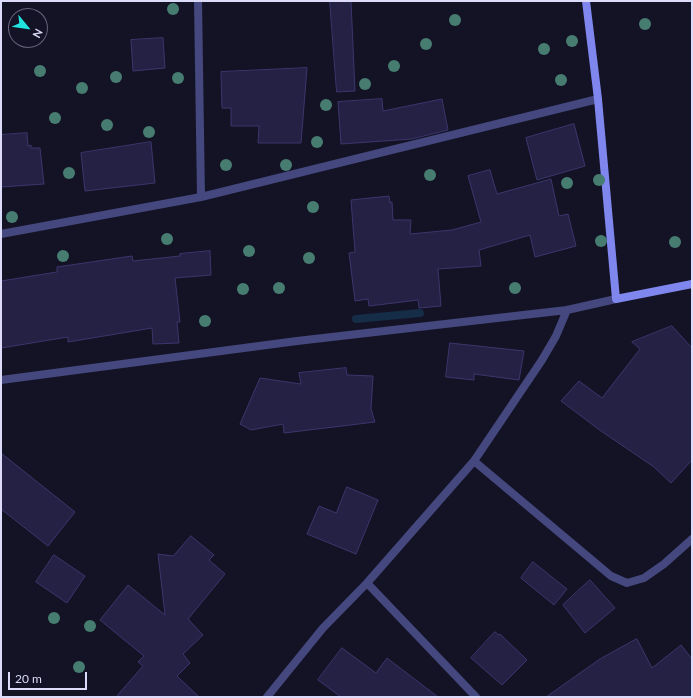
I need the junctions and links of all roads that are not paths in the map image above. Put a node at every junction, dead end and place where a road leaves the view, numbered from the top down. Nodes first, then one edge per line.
1 (198, 1) edge
2 (586, 1) edge
3 (598, 99) junction
4 (201, 196) junction
5 (1, 234) edge
6 (691, 285) edge
7 (616, 299) junction
8 (567, 310) junction
9 (1, 380) edge
10 (474, 461) junction
11 (692, 540) edge
12 (367, 583) junction
13 (267, 697) edge
14 (476, 697) edge

1 - 4 street
2 - 3 street
3 - 4 street
3 - 7 street
4 - 5 street
6 - 7 street
7 - 8 street
8 - 9 street
8 - 10 street
10 - 11 street
10 - 12 street
12 - 13 street
12 - 14 street

